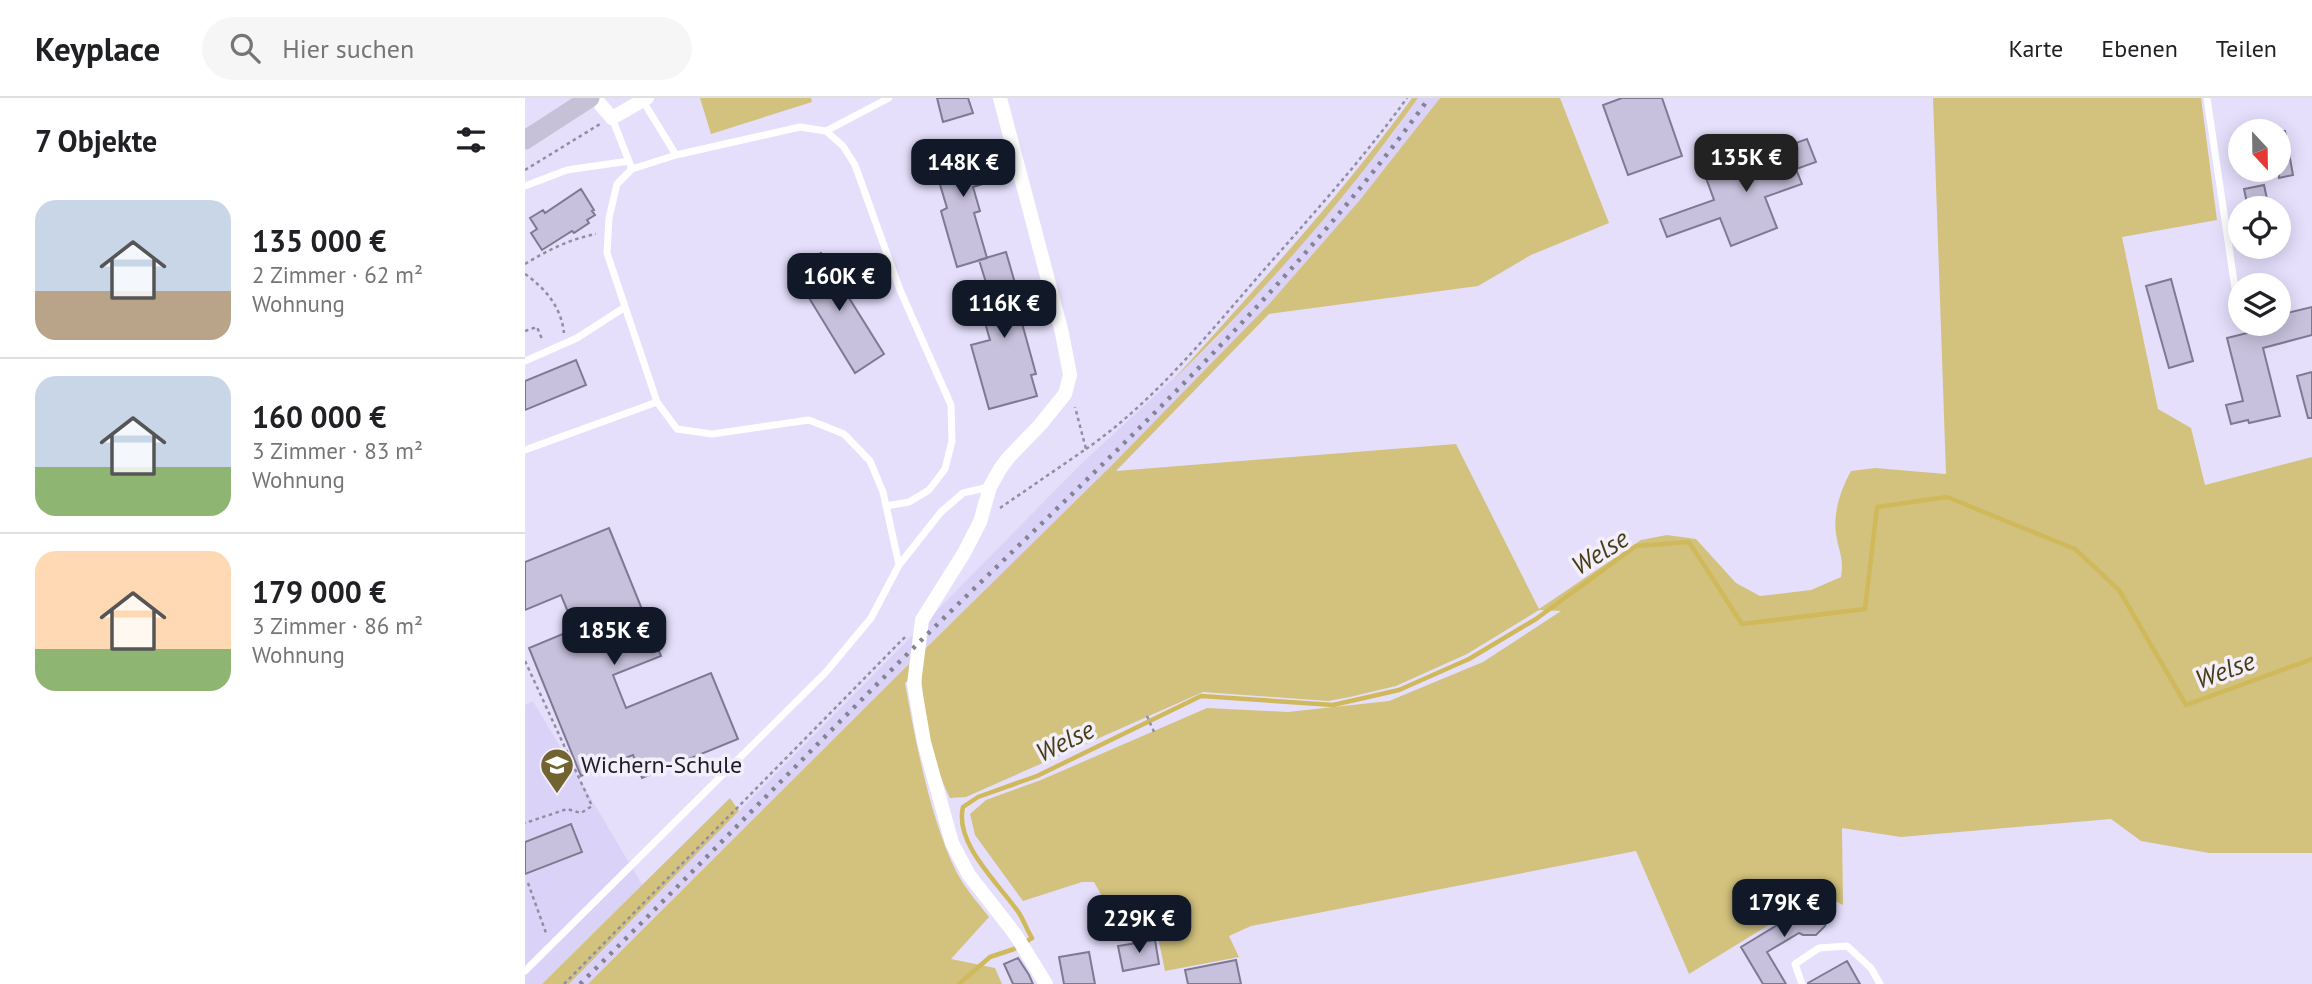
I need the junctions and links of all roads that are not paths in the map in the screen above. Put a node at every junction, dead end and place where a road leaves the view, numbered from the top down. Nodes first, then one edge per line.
1 (593, 98) edge
2 (889, 98) edge
3 (1000, 98) edge
4 (2207, 98) edge
5 (645, 100) edge
6 (612, 118) junction
7 (826, 131) junction
8 (525, 140) edge
9 (676, 155) junction
10 (631, 165) junction
11 (525, 186) edge
12 (2233, 273) edge
13 (625, 307) junction
14 (525, 361) edge
15 (657, 402) junction
16 (525, 450) edge
17 (990, 487) junction
18 (886, 506) junction
19 (899, 565) junction
20 (525, 971) edge
21 (1046, 984) edge
22 (1802, 984) edge
23 (1880, 984) edge

1 - 6 street
1 - 8 main road
2 - 7 lane
3 - 17 street
4 - 12 lane
5 - 6 street
5 - 9 lane
6 - 10 lane
7 - 9 lane
7 - 18 lane
9 - 10 lane
10 - 11 lane
10 - 13 lane
13 - 14 lane
13 - 15 lane
15 - 16 lane
15 - 18 lane
17 - 19 lane
17 - 21 street
18 - 19 lane
19 - 20 lane
22 - 23 lane

